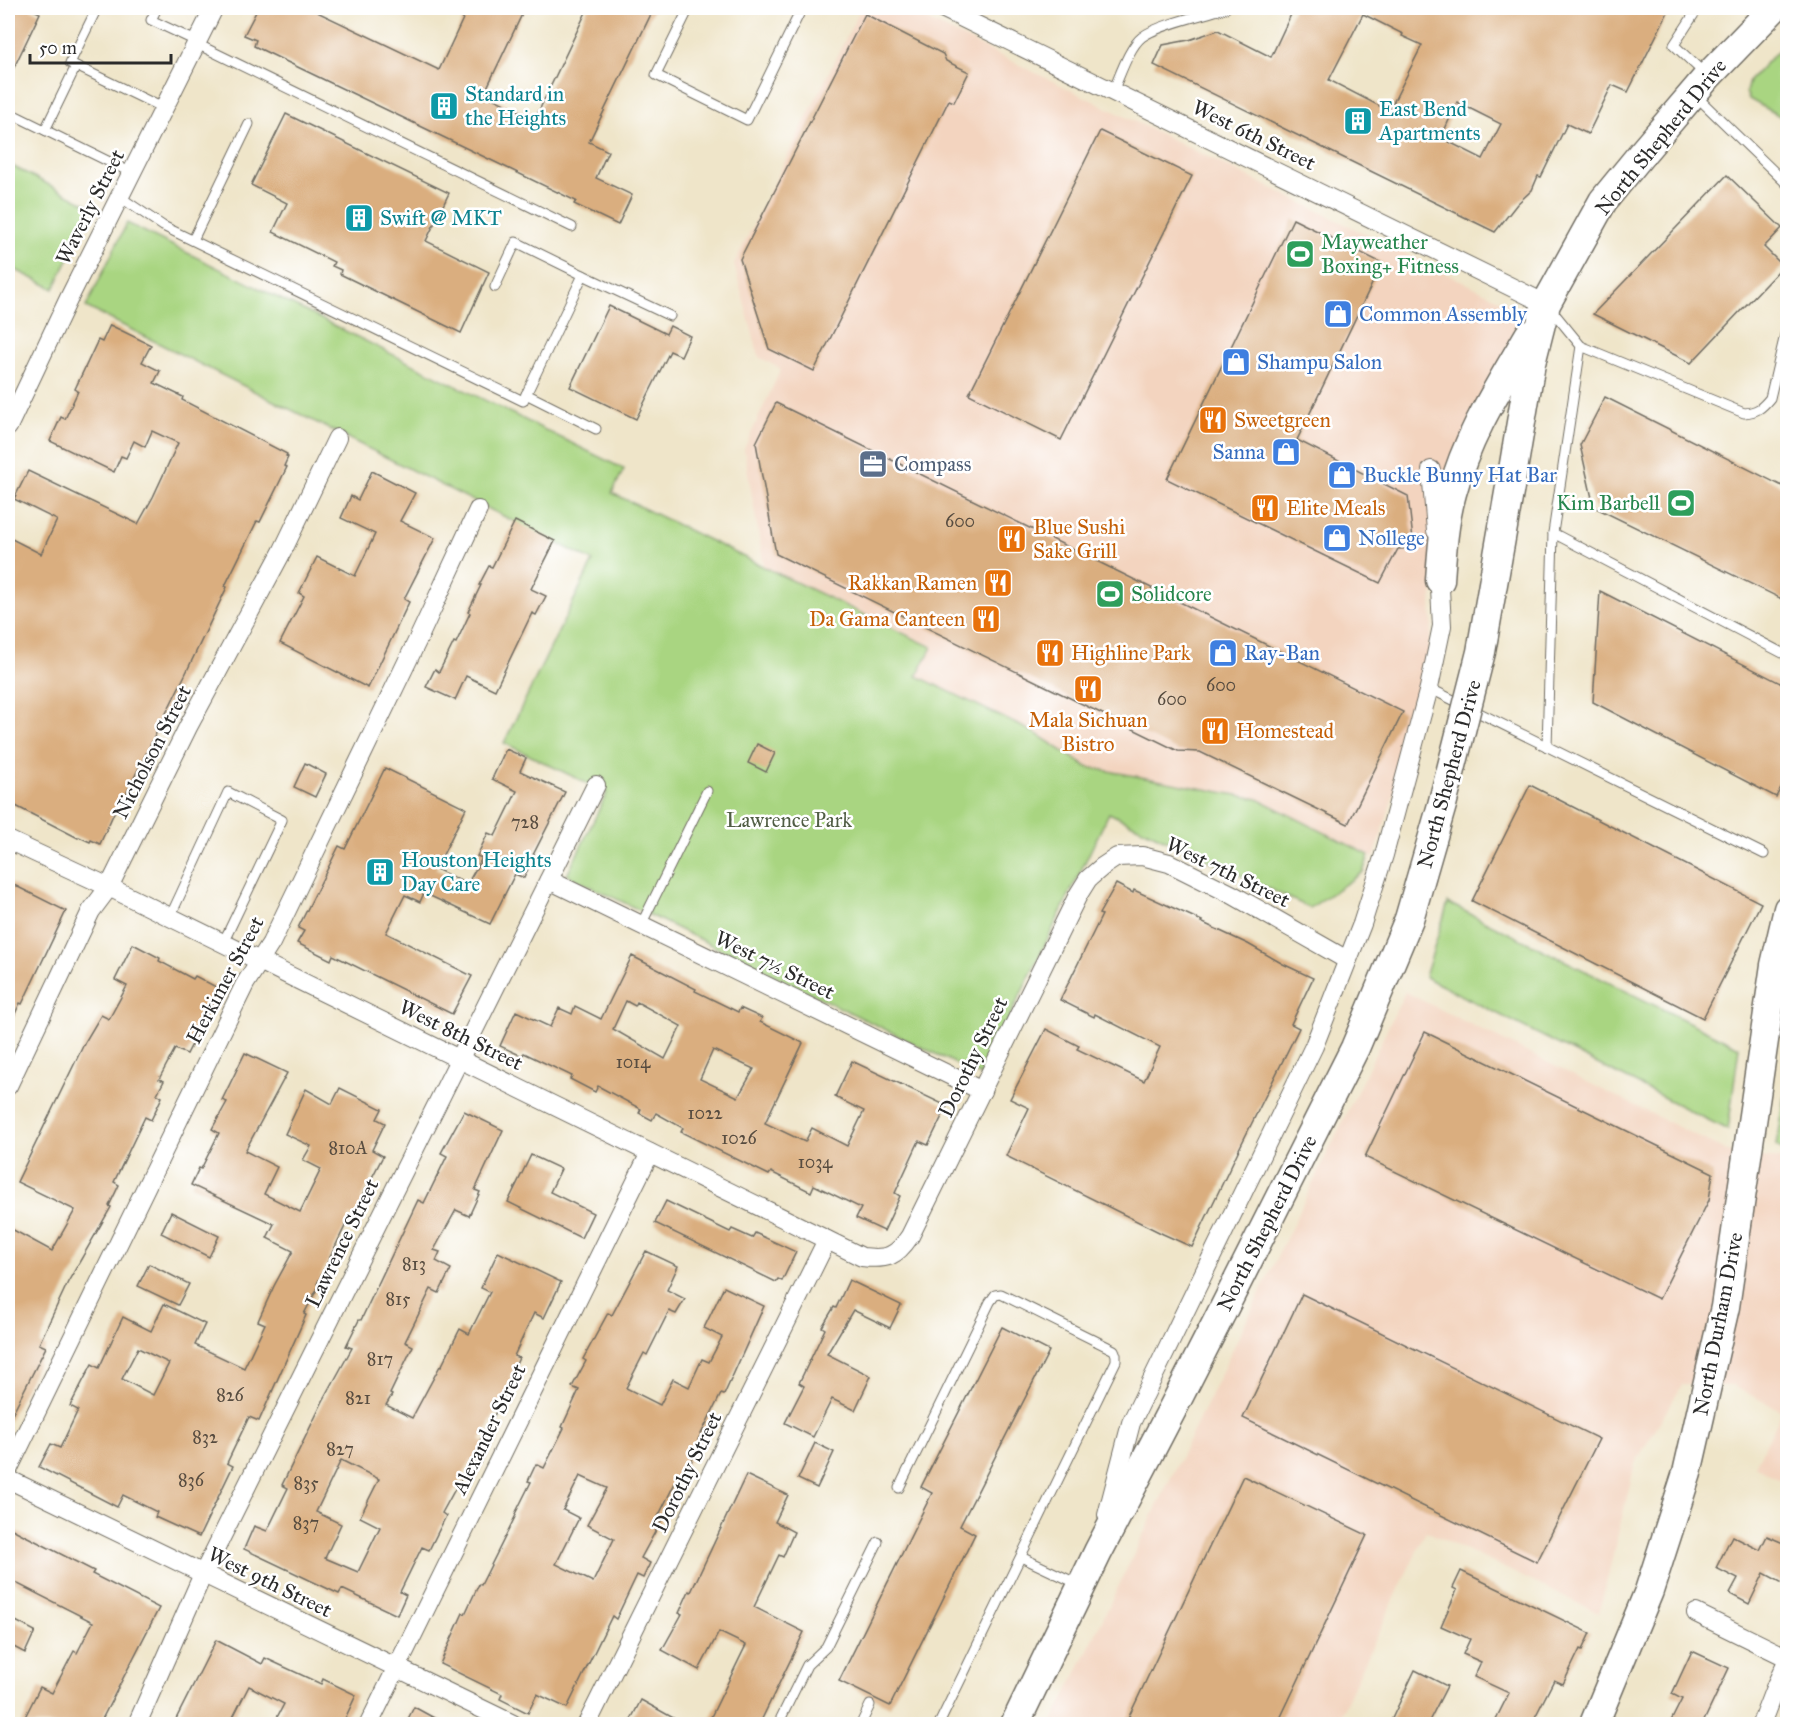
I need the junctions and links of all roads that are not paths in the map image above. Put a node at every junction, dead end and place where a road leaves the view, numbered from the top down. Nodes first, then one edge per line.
1 (97, 8) edge
2 (157, 8) edge
3 (214, 8) edge
4 (689, 8) edge
5 (802, 8) edge
6 (942, 8) edge
7 (1226, 8) edge
8 (1698, 8) edge
9 (1767, 10) edge
10 (197, 43) junction
11 (76, 66) junction
12 (1701, 85) junction
13 (1113, 91) junction
14 (165, 109) junction
15 (8, 112) edge
16 (249, 124) dead end
17 (45, 130) junction
18 (132, 173) junction
19 (1788, 185) edge
20 (120, 197) junction
21 (572, 227) dead end
22 (193, 240) junction
23 (584, 275) junction
24 (495, 287) dead end
25 (1546, 304) junction
26 (670, 316) dead end
27 (1788, 322) edge
28 (1581, 346) junction
29 (526, 394) junction
30 (8, 427) edge
31 (596, 429) dead end
32 (337, 438) dead end
33 (1431, 470) dead end
34 (478, 510) dead end
35 (1553, 533) junction
36 (1440, 580) junction
37 (1788, 656) edge
38 (1429, 688) junction
39 (1547, 747) junction
40 (596, 785) dead end
41 (707, 790) dead end
42 (8, 840) edge
43 (1764, 854) dead end
44 (1088, 879) joint
45 (549, 880) junction
46 (109, 887) junction
47 (1788, 909) edge
48 (170, 917) junction
49 (641, 925) junction
50 (224, 943) junction
51 (1347, 960) junction
52 (259, 961) junction
53 (459, 1059) junction
54 (8, 1086) edge
55 (982, 1091) junction
56 (650, 1153) junction
57 (827, 1240) junction
58 (896, 1253) joint
59 (8, 1470) edge
60 (8, 1479) edge
61 (899, 1488) dead end
62 (878, 1542) dead end
63 (1098, 1552) junction
64 (1021, 1557) junction
65 (203, 1574) junction
66 (1081, 1586) junction
67 (1696, 1613) dead end
68 (1788, 1658) edge
69 (397, 1668) junction
70 (870, 1705) dead end
71 (137, 1725) edge
72 (369, 1725) edge
73 (513, 1725) edge
74 (587, 1725) edge
75 (778, 1725) edge
76 (861, 1725) edge
77 (939, 1725) edge
78 (1015, 1725) edge
79 (1594, 1725) edge
80 (1761, 1725) edge

1 - 11 lane
2 - 10 lane
3 - 10 street, Waverly Street
4 - 5 lane
6 - 13 street, West 6th Street
7 - 13 lane
8 - 12 lane
9 - 12 main road, North Shepherd Drive
10 - 14 street, Waverly Street
10 - 21 lane
11 - 14 lane
11 - 17 lane
12 - 19 lane
12 - 25 main road, North Shepherd Drive
13 - 25 street, West 6th Street
14 - 18 street, Waverly Street
15 - 17 lane
16 - 22 lane
17 - 18 lane
18 - 20 street, Waverly Street
20 - 22 lane
20 - 30 street, Waverly Street
22 - 29 lane
23 - 24 lane
23 - 26 lane
23 - 29 lane
25 - 28 lane
25 - 36 main road
25 - 63 main road, North Shepherd Drive, bridge
27 - 28 lane
28 - 35 lane
29 - 31 lane
32 - 46 street, Nicholson Street
33 - 36 street, North Shepherd Drive
34 - 52 street, Herkimer Street
35 - 37 lane
35 - 39 lane
36 - 38 street, North Shepherd Drive
38 - 39 lane
38 - 51 street, North Shepherd Drive
39 - 43 lane
40 - 45 street, Lawrence Street
41 - 49 lane
42 - 46 street, West 8th Street
44 - 51 street, West 7th Street
44 - 55 street, Dorothy Street
45 - 49 street, West 7½ Street
45 - 53 street, Lawrence Street
46 - 48 street, West 8th Street
46 - 54 street, Nicholson Street
47 - 79 main road, North Durham Drive
48 - 50 street, West 8th Street
48 - 50 lane
49 - 55 street, West 7½ Street
50 - 52 street, West 8th Street
51 - 63 street, North Shepherd Drive
52 - 53 street, West 8th Street
52 - 59 street, Herkimer Street
53 - 56 street, West 8th Street
53 - 65 street, Lawrence Street
55 - 58 street, Dorothy Street
56 - 57 street, West 8th Street
56 - 69 street, Alexander Street
57 - 58 street, West 8th Street
57 - 74 street, Dorothy Street
60 - 65 street, West 9th Street
61 - 64 lane
62 - 75 lane
63 - 66 main road, North Shepherd Drive
64 - 66 lane
64 - 77 lane
65 - 69 street, West 9th Street
65 - 71 street, Lawrence Street
66 - 78 main road, North Shepherd Drive
67 - 68 street
68 - 80 street
69 - 72 street, Alexander Street
69 - 73 street, West 9th Street
70 - 76 lane

